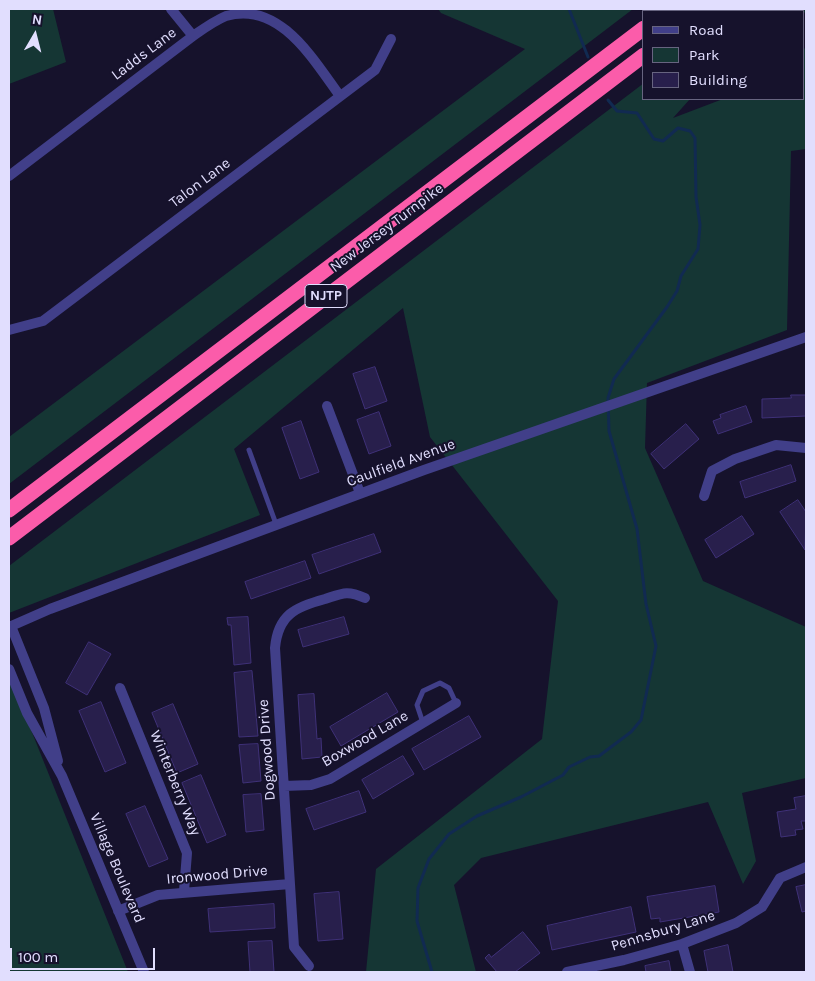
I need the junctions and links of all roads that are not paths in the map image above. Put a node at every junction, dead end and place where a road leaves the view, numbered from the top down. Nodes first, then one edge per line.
1 (171, 9) edge
2 (642, 30) edge
3 (193, 36) junction
4 (391, 39) dead end
5 (642, 57) edge
6 (340, 96) junction
7 (9, 176) edge
8 (9, 330) edge
9 (806, 337) edge
10 (327, 406) dead end
11 (806, 448) edge
12 (249, 450) dead end
13 (360, 493) junction
14 (704, 496) dead end
15 (9, 510) edge
16 (276, 524) junction
17 (9, 538) edge
18 (365, 598) dead end
19 (10, 626) edge
20 (9, 669) edge
21 (120, 688) dead end
22 (456, 702) joint
23 (423, 723) junction
24 (62, 776) junction
25 (284, 786) junction
26 (806, 867) edge
27 (290, 884) junction
28 (184, 891) junction
29 (118, 910) junction
30 (682, 944) junction
31 (309, 966) dead end
32 (144, 972) edge
33 (573, 972) edge
34 (690, 972) edge

1 - 3 street
2 - 15 highway, New Jersey Turnpike / NJTP
3 - 6 street, Ladds Lane
3 - 7 street, Ladds Lane
4 - 6 street, Talon Lane
5 - 17 highway, New Jersey Turnpike / NJTP
6 - 8 street, Talon Lane
9 - 13 street, Caulfield Avenue
10 - 13 street
11 - 14 street
12 - 16 lane
13 - 16 street, Caulfield Avenue
16 - 19 street, Caulfield Avenue
18 - 25 street, Dogwood Drive
19 - 24 street, Village Boulevard
20 - 24 street, Village Boulevard
21 - 28 street, Winterberry Way
22 - 23 street, Boxwood Lane
22 - 23 lane
23 - 25 street, Boxwood Lane
24 - 29 street, Village Boulevard
25 - 27 street, Dogwood Drive
26 - 30 street, Pennsbury Lane
27 - 28 street, Ironwood Drive
27 - 31 street, Dogwood Drive
28 - 29 street, Ironwood Drive
29 - 32 street, Village Boulevard
30 - 33 street, Pennsbury Lane
30 - 34 street

